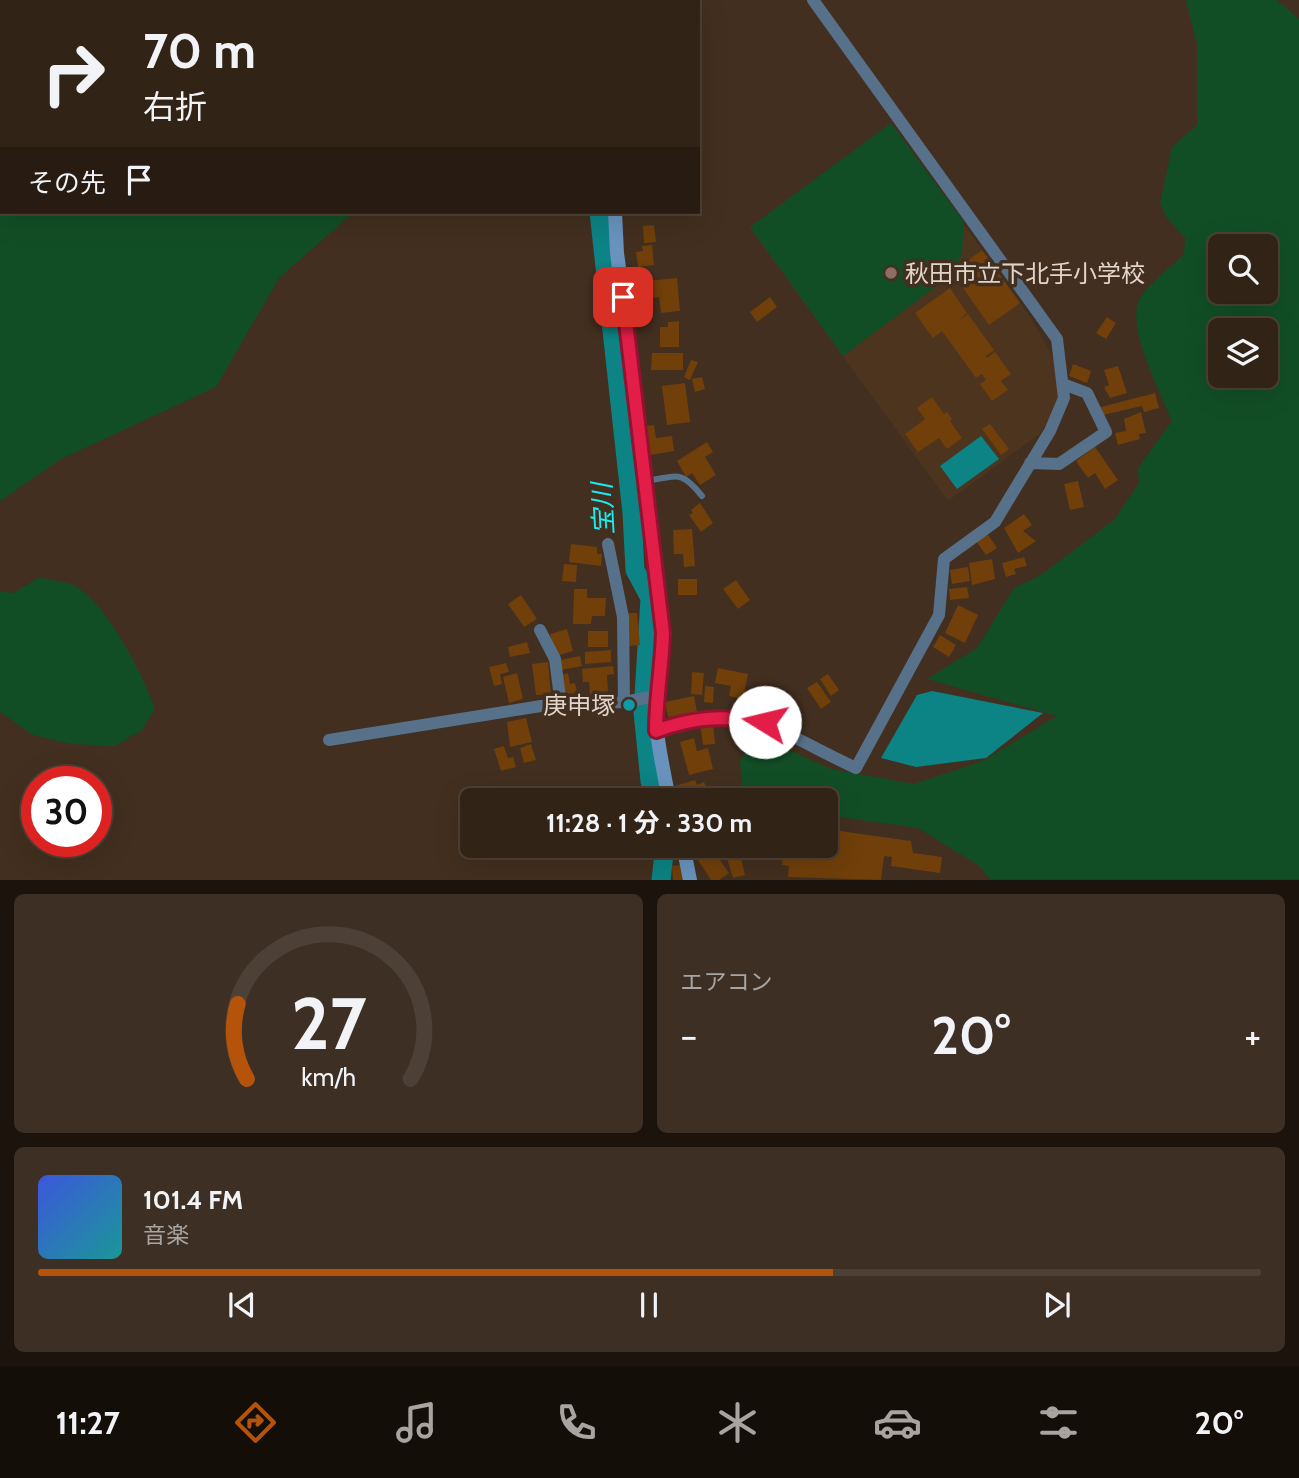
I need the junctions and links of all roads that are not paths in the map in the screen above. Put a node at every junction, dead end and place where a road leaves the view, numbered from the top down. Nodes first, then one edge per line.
1 (813, 0) edge
2 (615, 214) edge
3 (1063, 384) junction
4 (1030, 463) junction
5 (646, 481) junction
6 (702, 496) dead end
7 (608, 544) dead end
8 (540, 630) dead end
9 (653, 697) junction
10 (628, 702) junction
11 (561, 705) junction
12 (656, 731) junction
13 (329, 740) dead end
14 (667, 788) edge
15 (686, 858) edge
16 (690, 880) edge

1 - 3 street
2 - 5 street
3 - 4 street
3 - 4 street
4 - 12 street
5 - 6 lane
5 - 9 street
7 - 10 street
8 - 11 street
9 - 10 street
9 - 12 street
10 - 11 street
11 - 13 street
12 - 14 street
15 - 16 street

